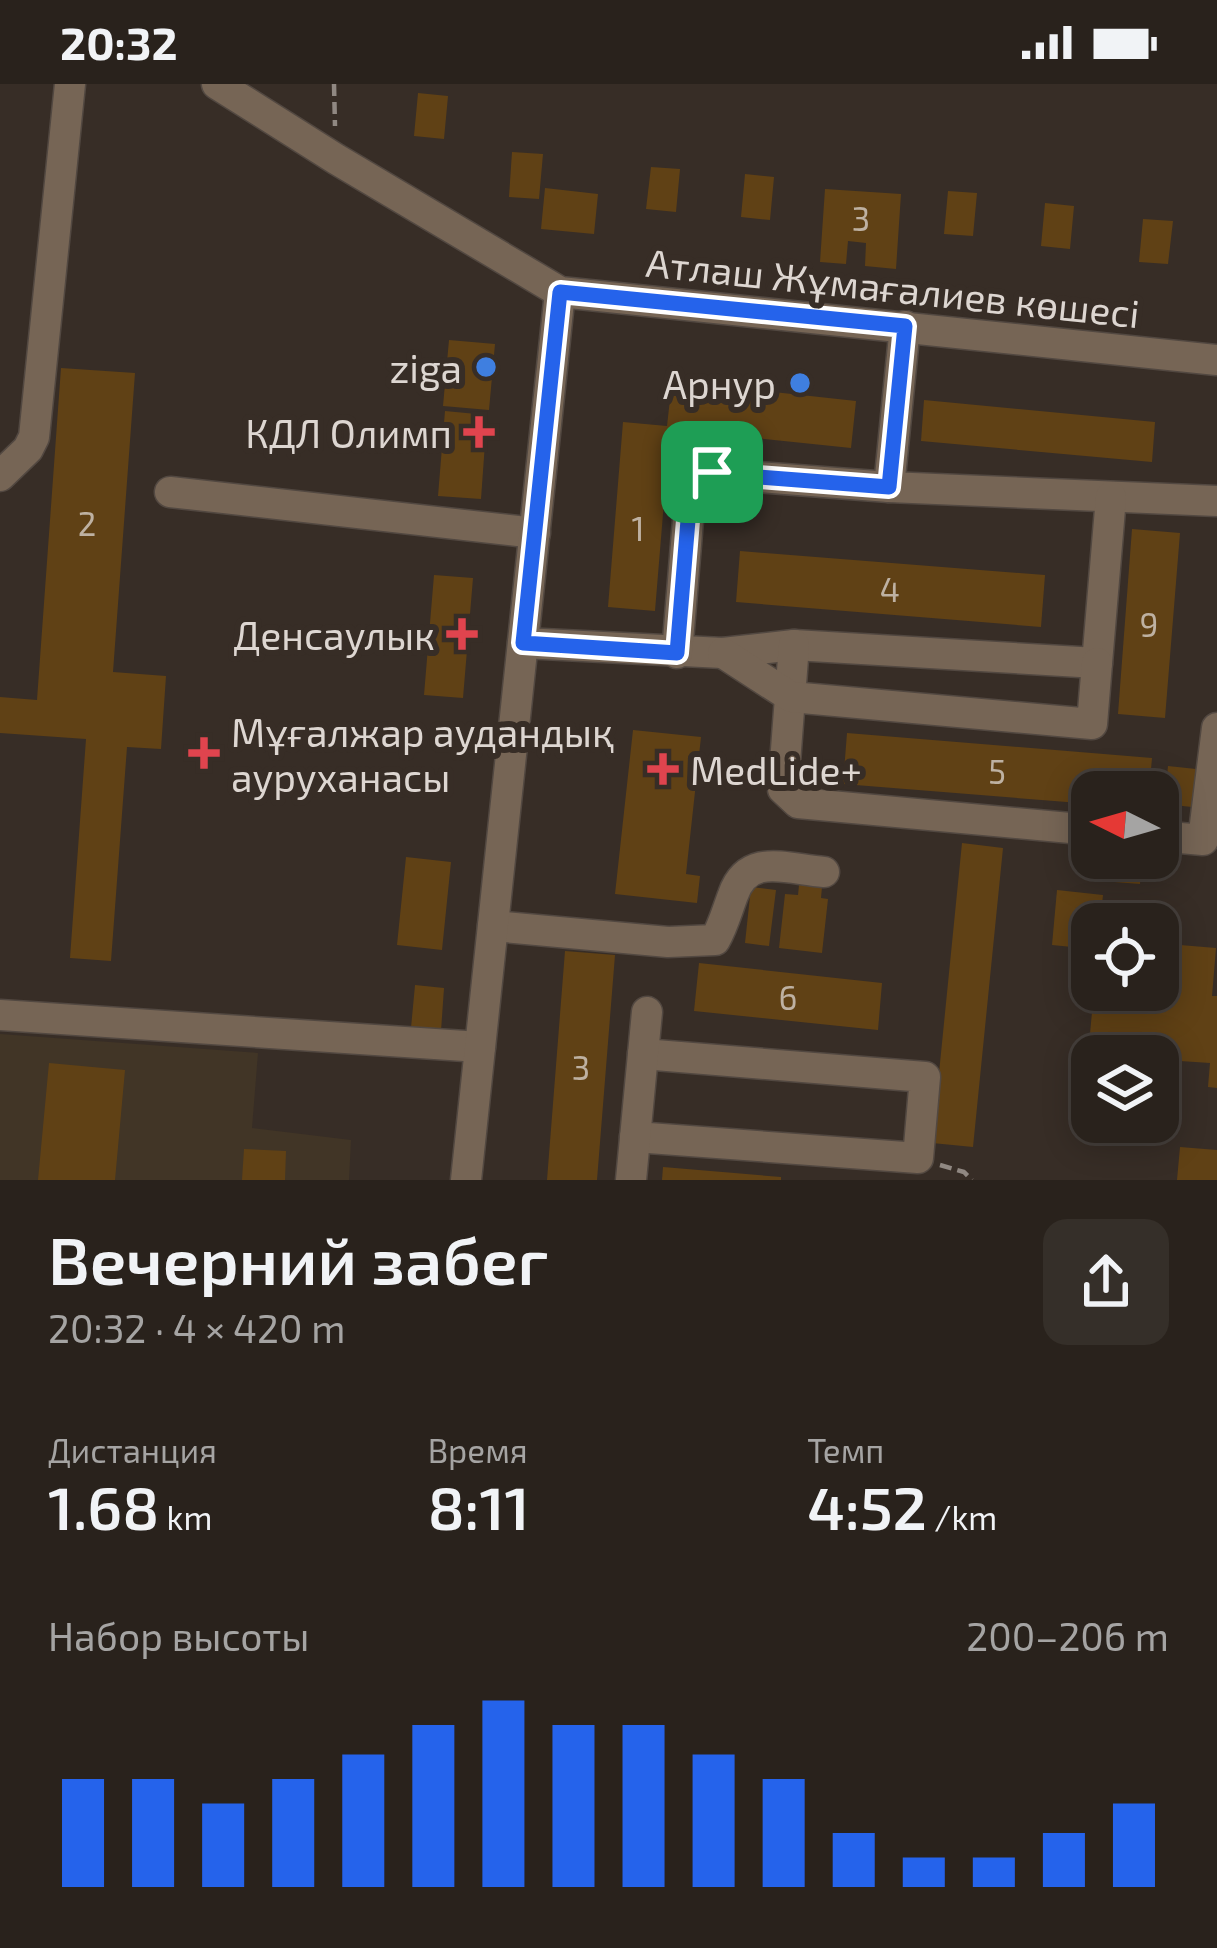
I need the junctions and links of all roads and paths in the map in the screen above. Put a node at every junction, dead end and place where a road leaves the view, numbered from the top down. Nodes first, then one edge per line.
1 (70, 84) edge
2 (217, 84) edge
3 (334, 84) edge
4 (254, 94) edge
5 (336, 159) junction
6 (560, 292) junction
7 (905, 326) junction
8 (1217, 360) edge
9 (0, 476) edge
10 (889, 487) junction
11 (170, 492) dead end
12 (1111, 496) junction
13 (1217, 501) edge
14 (535, 533) junction
15 (523, 643) junction
16 (794, 645) junction
17 (677, 653) junction
18 (723, 653) junction
19 (1097, 663) junction
20 (791, 697) junction
21 (1217, 728) edge
22 (1071, 828) edge
23 (1179, 838) edge
24 (824, 872) dead end
25 (493, 926) junction
26 (647, 1012) dead end
27 (0, 1015) edge
28 (480, 1048) junction
29 (643, 1054) junction
30 (635, 1137) junction
31 (918, 1158) junction
32 (466, 1180) edge
33 (631, 1180) edge
34 (972, 1180) edge

1 - 9 street
2 - 4 street
3 - 5 path
4 - 5 street
5 - 6 street
6 - 7 street, Атлаш Жұмағалиев көшесі
6 - 14 street
7 - 8 street, Атлаш Жұмағалиев көшесі
7 - 10 street
10 - 12 street
10 - 17 street
11 - 14 street
12 - 13 street
12 - 19 street
14 - 15 street
15 - 17 street
15 - 25 street
16 - 18 street
16 - 19 street
16 - 20 street
17 - 18 street
18 - 20 street
19 - 20 street
20 - 22 street
21 - 23 street
24 - 25 street
25 - 28 street
26 - 29 street
27 - 28 street
28 - 32 street
29 - 30 street
29 - 31 street
30 - 31 street
30 - 33 street
31 - 34 path

